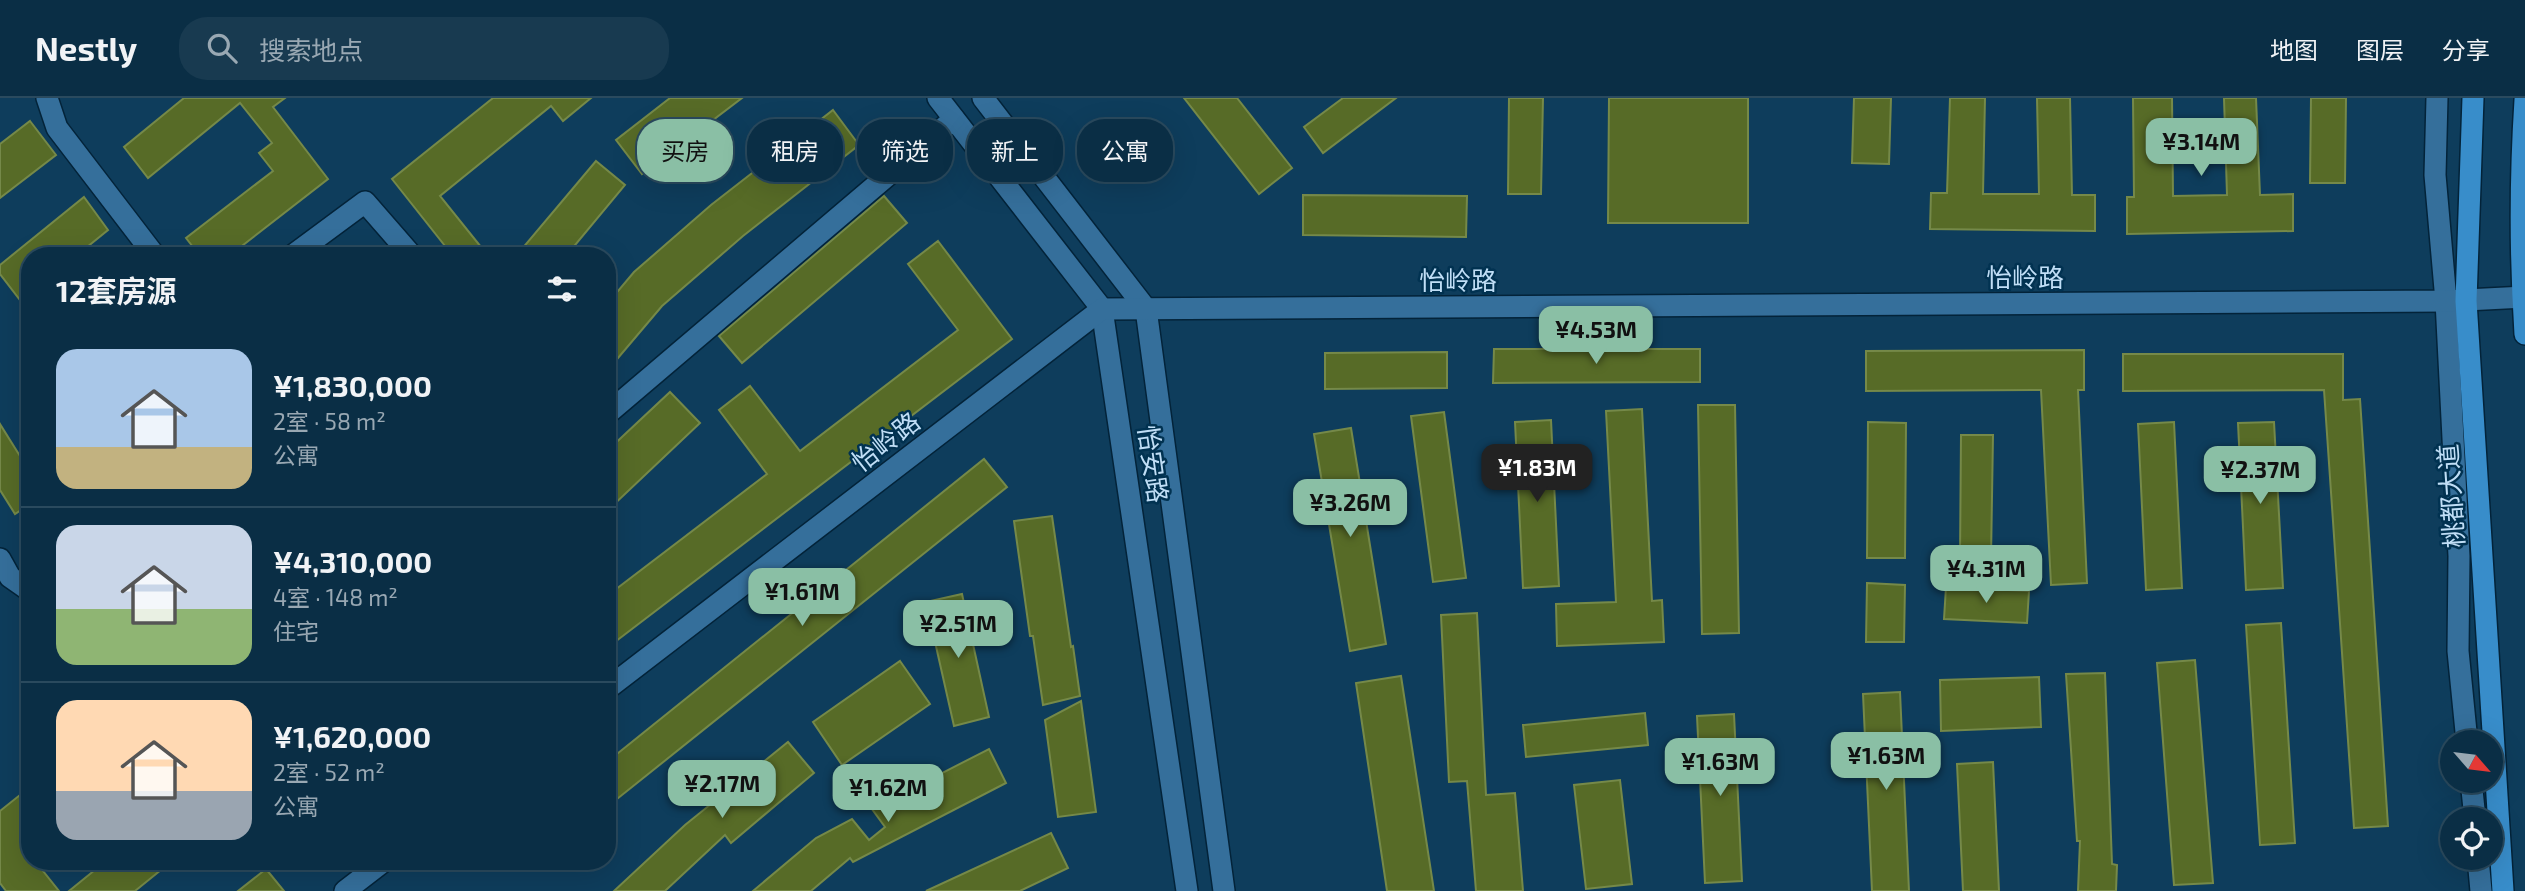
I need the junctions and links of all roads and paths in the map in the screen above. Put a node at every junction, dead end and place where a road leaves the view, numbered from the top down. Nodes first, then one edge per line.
1 (47, 98) edge
2 (938, 98) edge
3 (983, 98) edge
4 (2437, 98) edge
5 (2473, 98) edge
6 (2525, 100) edge
7 (954, 119) junction
8 (148, 247) edge
9 (304, 247) edge
10 (404, 247) edge
11 (2524, 297) edge
12 (2456, 301) junction
13 (1102, 309) junction
14 (1146, 309) junction
15 (2525, 334) edge
16 (616, 406) edge
17 (3, 574) edge
18 (21, 585) edge
19 (616, 683) edge
20 (2466, 730) edge
21 (372, 870) edge
22 (2479, 870) edge
23 (345, 891) edge
24 (1186, 891) edge
25 (1224, 891) edge
26 (2481, 891) edge
27 (2503, 891) edge

1 - 8 street
2 - 7 street, 怡安路
3 - 14 street
4 - 12 street
5 - 12 main road, 桃都大道
6 - 11 main road
7 - 13 street, 怡安路
7 - 16 street
9 - 10 street
11 - 12 street, 怡岭路
11 - 15 main road
12 - 14 street, 怡岭路
12 - 20 street
12 - 27 main road, 桃都大道
13 - 14 street, 怡岭路
13 - 19 street, 怡岭路
13 - 24 street, 怡安路
14 - 25 street, 怡安路
17 - 18 street
21 - 23 street
22 - 26 street

